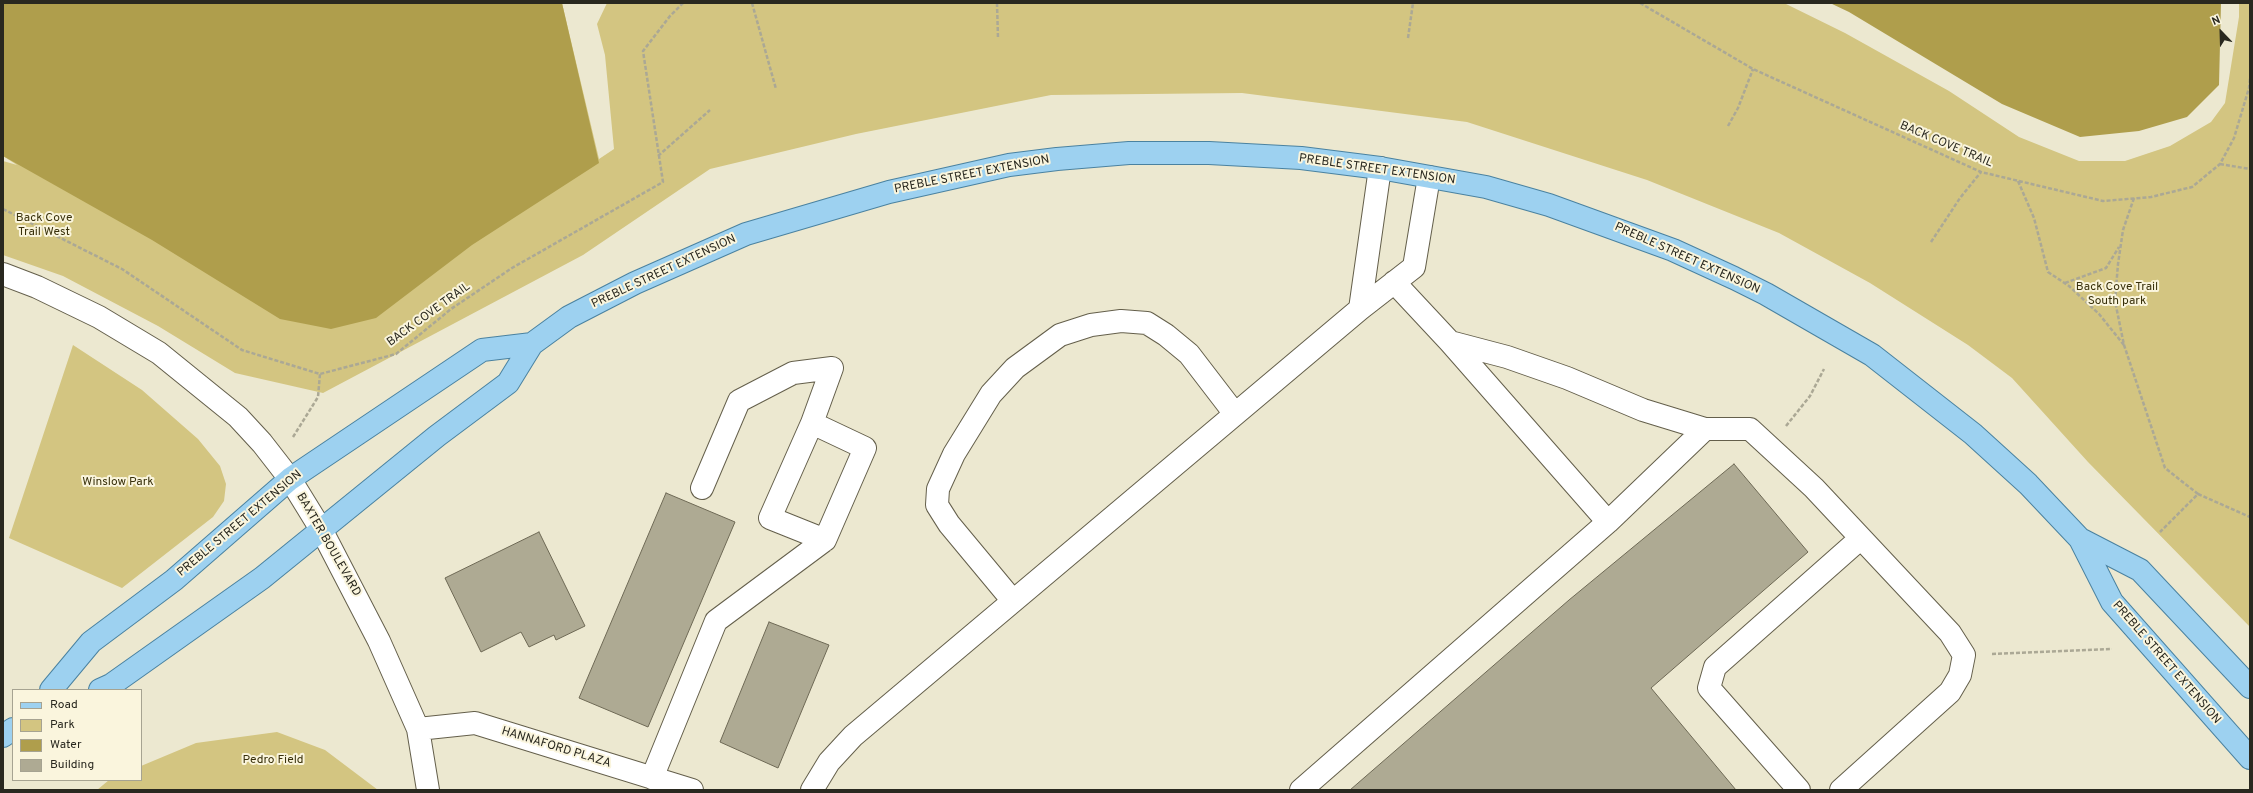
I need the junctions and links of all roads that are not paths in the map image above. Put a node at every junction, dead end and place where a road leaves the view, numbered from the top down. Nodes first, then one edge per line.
1 (1380, 168) junction
2 (1429, 177) junction
3 (3, 274) edge
4 (1394, 282) junction
5 (1360, 309) junction
6 (1450, 342) junction
7 (532, 344) junction
8 (1235, 414) junction
9 (812, 423) junction
10 (1705, 429) junction
11 (290, 480) junction
12 (702, 488) dead end
13 (1608, 522) junction
14 (322, 531) junction
15 (1861, 538) junction
16 (2080, 539) junction
17 (825, 540) junction
18 (1013, 601) junction
19 (2250, 688) edge
20 (52, 689) edge
21 (103, 689) edge
22 (418, 729) junction
23 (12, 730) edge
24 (3, 736) edge
25 (2250, 758) edge
26 (652, 778) junction
27 (428, 790) edge
28 (692, 790) edge
29 (812, 790) edge
30 (1301, 790) edge
31 (1799, 790) edge
32 (1841, 790) edge

1 - 2 main road, PREBLE STREET EXTENSION
1 - 5 street
1 - 7 main road, PREBLE STREET EXTENSION
2 - 4 street
2 - 16 main road, PREBLE STREET EXTENSION
3 - 11 street, BAXTER BOULEVARD
4 - 5 street
4 - 6 street
5 - 8 street
6 - 10 street
6 - 13 street
7 - 11 main road, PREBLE STREET EXTENSION
7 - 14 main road, PREBLE STREET EXTENSION
8 - 18 street
8 - 18 street
9 - 12 street
9 - 17 street
9 - 17 street
10 - 13 street
10 - 15 street
11 - 14 street, BAXTER BOULEVARD
11 - 20 main road, PREBLE STREET EXTENSION
13 - 30 street
14 - 21 main road, PREBLE STREET EXTENSION
14 - 22 street, BAXTER BOULEVARD
15 - 31 street
15 - 32 street
16 - 19 main road, PREBLE STREET EXTENSION
16 - 25 main road, PREBLE STREET EXTENSION
17 - 26 street
18 - 29 street
22 - 26 street, HANNAFORD PLAZA
22 - 27 street, BAXTER BOULEVARD
23 - 24 main road
26 - 28 street, HANNAFORD PLAZA

